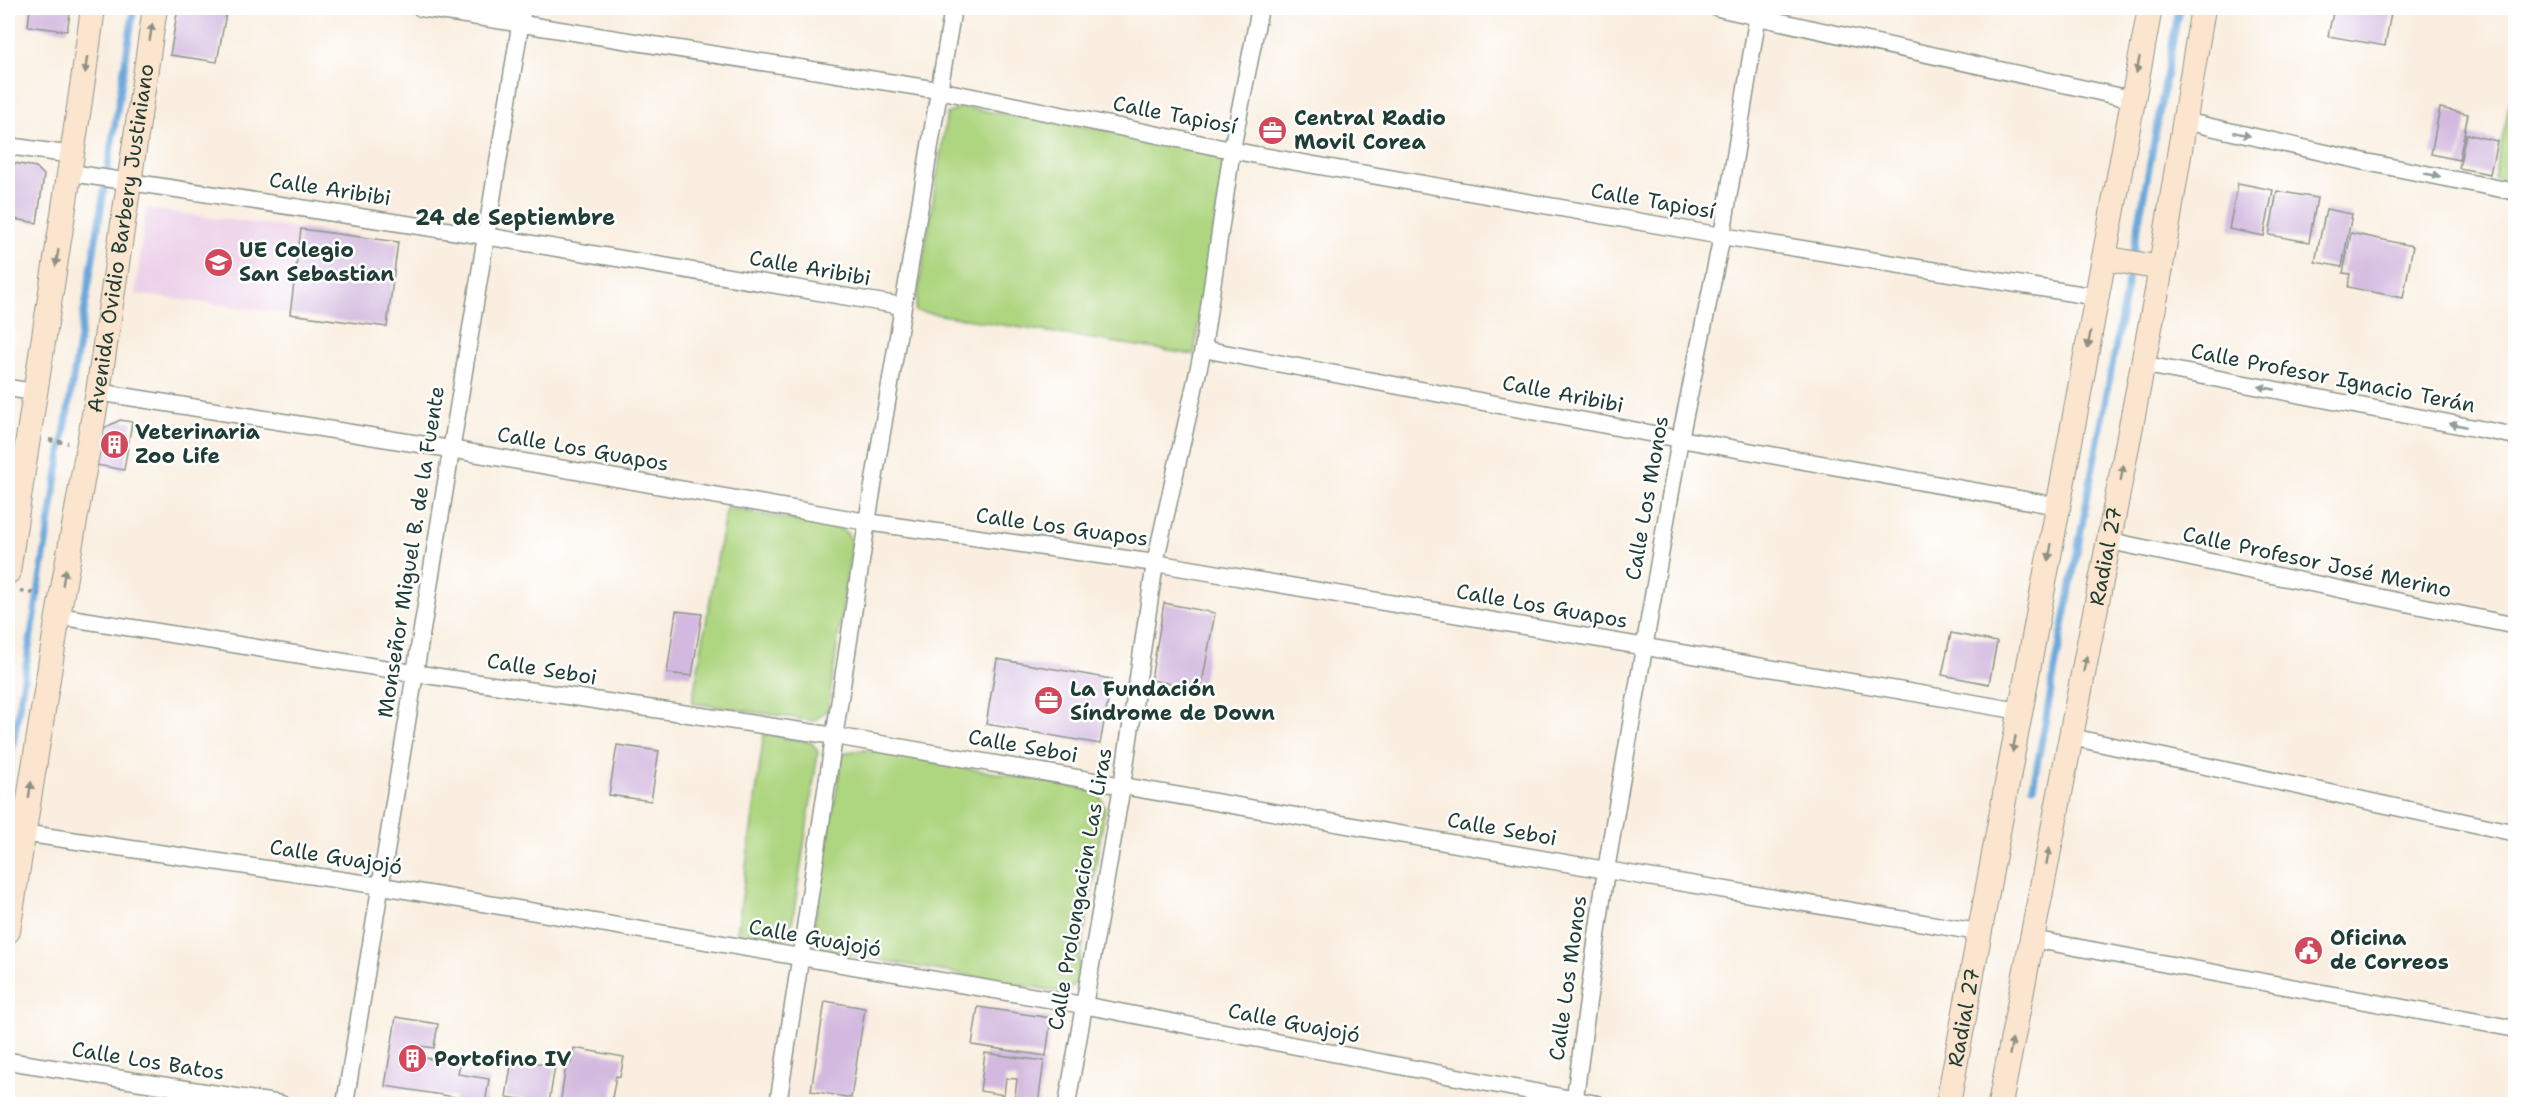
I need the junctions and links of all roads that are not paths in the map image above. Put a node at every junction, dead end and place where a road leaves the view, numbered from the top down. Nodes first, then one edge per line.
1 (93, 8) edge
2 (155, 8) edge
3 (422, 8) edge
4 (953, 8) edge
5 (1260, 8) edge
6 (1718, 8) edge
7 (2150, 8) edge
8 (2203, 8) edge
9 (1759, 12) edge
10 (521, 16) edge
11 (938, 90) junction
12 (2131, 99) junction
13 (2184, 121) junction
14 (8, 146) edge
15 (1232, 149) junction
16 (75, 167) junction
17 (122, 181) junction
18 (2516, 192) edge
19 (485, 236) junction
20 (1722, 236) junction
21 (2110, 259) junction
22 (2153, 266) junction
23 (2097, 297) junction
24 (902, 306) junction
25 (1203, 349) junction
26 (2141, 364) junction
27 (8, 388) edge
28 (34, 392) junction
29 (98, 392) junction
30 (2516, 436) edge
31 (1680, 439) junction
32 (450, 449) junction
33 (2058, 506) junction
34 (867, 522) junction
35 (2110, 542) junction
36 (1155, 563) junction
37 (8, 572) edge
38 (58, 616) junction
39 (2516, 626) edge
40 (1644, 647) junction
41 (413, 673) junction
42 (2020, 711) junction
43 (835, 736) junction
44 (2071, 737) junction
45 (1122, 786) junction
46 (23, 833) junction
47 (2516, 833) edge
48 (1606, 870) junction
49 (382, 886) junction
50 (8, 931) edge
51 (1978, 932) junction
52 (2032, 939) junction
53 (800, 959) junction
54 (1083, 1005) junction
55 (2516, 1029) edge
56 (8, 1061) edge
57 (246, 1102) edge
58 (1574, 1102) edge
59 (282, 1104) edge
60 (345, 1104) edge
61 (778, 1104) edge
62 (1067, 1104) edge
63 (1597, 1104) edge
64 (1948, 1104) edge
65 (2000, 1104) edge

1 -> 16 street
17 -> 2 street, Avenida Ovidio Barbery Justiniano
3 - 10 street, Calle Tapiosí
4 - 11 street
5 - 15 street, Calle Prolongacion Las Liras
6 - 9 street
7 -> 12 street, Radial 27
8 - 13 street, Radial 27
9 - 12 street
9 - 20 street, Calle Los Monos
10 - 11 street, Calle Tapiosí
10 - 19 street, Monseñor Miguel B. de la Fuente
11 - 15 street, Calle Tapiosí
11 - 24 street
12 - 21 street, Radial 27
13 -> 18 street
13 - 22 street, Radial 27
14 - 16 street, Calle Aribibi
15 - 20 street, Calle Tapiosí
15 - 25 street, Calle Prolongacion Las Liras
16 - 17 street, Calle Aribibi
16 -> 28 street
17 - 19 street, Calle Aribibi
17 - 29 street, Avenida Ovidio Barbery Justiniano
19 - 24 street, Calle Aribibi
19 - 32 street, Monseñor Miguel B. de la Fuente
20 - 23 street, Calle Tapiosí
20 - 31 street, Calle Los Monos
21 - 22 street
21 - 23 street, Radial 27
22 - 26 street, Radial 27
23 -> 33 street, Radial 27
24 - 34 street
25 - 31 street, Calle Aribibi
25 - 36 street, Calle Prolongacion Las Liras
30 -> 26 street, Calle Profesor Ignacio Terán
35 -> 26 street, Radial 27
27 - 28 street
28 - 37 street
29 - 32 street, Calle Los Guapos
38 -> 29 street, Avenida Ovidio Barbery Justiniano
31 - 33 street, Calle Aribibi
31 - 40 street, Calle Los Monos
32 - 34 street, Calle Los Guapos
32 - 41 street, Monseñor Miguel B. de la Fuente
33 -> 42 street, Radial 27
34 - 36 street, Calle Los Guapos
34 - 43 street
35 - 39 street, Calle Profesor José Merino
44 -> 35 street, Radial 27
36 - 40 street, Calle Los Guapos
36 - 45 street, Calle Prolongacion Las Liras
38 - 41 street, Calle Seboi
46 -> 38 street, Avenida Ovidio Barbery Justiniano
40 - 42 street, Calle Los Guapos
40 - 48 street, Calle Los Monos
41 - 43 street, Calle Seboi
41 - 49 street, Monseñor Miguel B. de la Fuente
42 -> 51 street, Radial 27
43 - 45 street, Calle Seboi
43 - 53 street
44 - 47 street
52 -> 44 street, Radial 27
45 - 48 street, Calle Seboi
45 - 54 street, Calle Prolongacion Las Liras
46 - 49 street, Calle Guajojó
46 - 50 street, Avenida Ovidio Barbery Justiniano
48 - 51 street, Calle Seboi
48 - 58 street, Calle Los Monos
49 - 53 street, Calle Guajojó
49 - 60 street, Monseñor Miguel B. de la Fuente
51 - 64 street, Radial 27
52 - 55 street
65 -> 52 street, Radial 27
53 - 54 street, Calle Guajojó
53 - 61 street
54 - 58 street, Calle Guajojó
54 - 62 street, Calle Prolongacion Las Liras
56 - 57 street, Calle Los Batos
57 - 59 street, Calle Los Batos
58 - 63 street, Calle Guajojó

